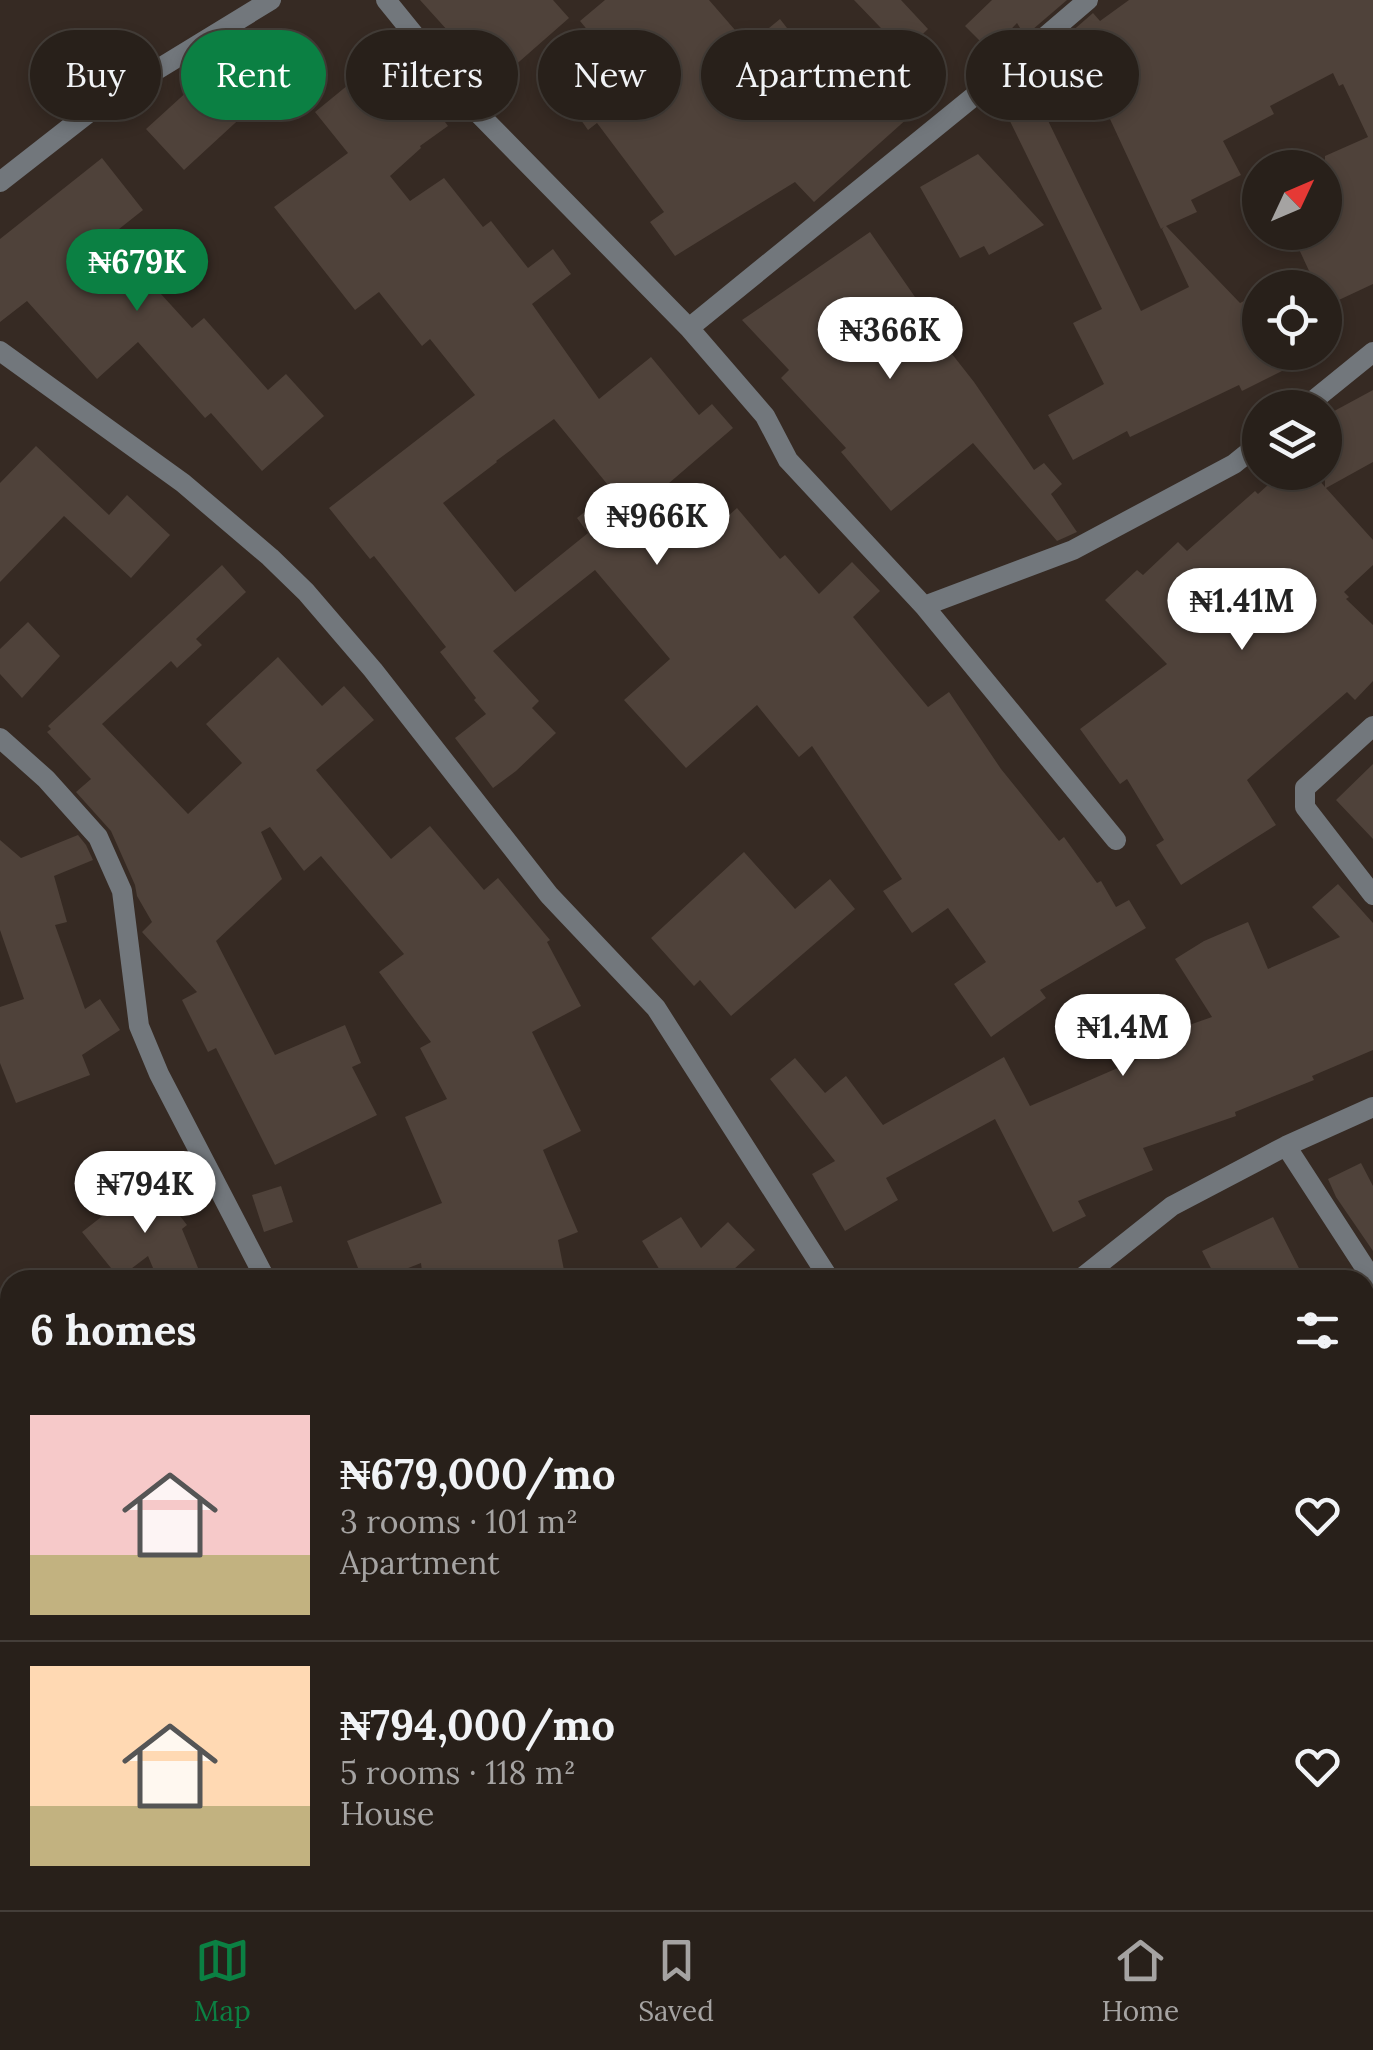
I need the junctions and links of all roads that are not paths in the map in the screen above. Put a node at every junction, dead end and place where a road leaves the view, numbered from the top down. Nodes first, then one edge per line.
1 (271, 0) edge
2 (386, 0) edge
3 (1088, 0) edge
4 (0, 182) edge
5 (690, 328) junction
6 (0, 351) edge
7 (1373, 352) edge
8 (1326, 390) edge
9 (1242, 458) edge
10 (924, 606) junction
11 (1373, 726) edge
12 (0, 738) edge
13 (1116, 840) dead end
14 (1373, 894) edge
15 (1373, 1108) edge
16 (1286, 1146) junction
17 (261, 1270) edge
18 (824, 1270) edge
19 (1092, 1270) edge
20 (1367, 1270) edge

1 - 4 street
2 - 5 street
3 - 5 street
5 - 10 street
6 - 18 street
7 - 8 street
9 - 10 street
10 - 13 street
11 - 14 street
12 - 17 street
15 - 16 street
16 - 19 street
16 - 20 street

